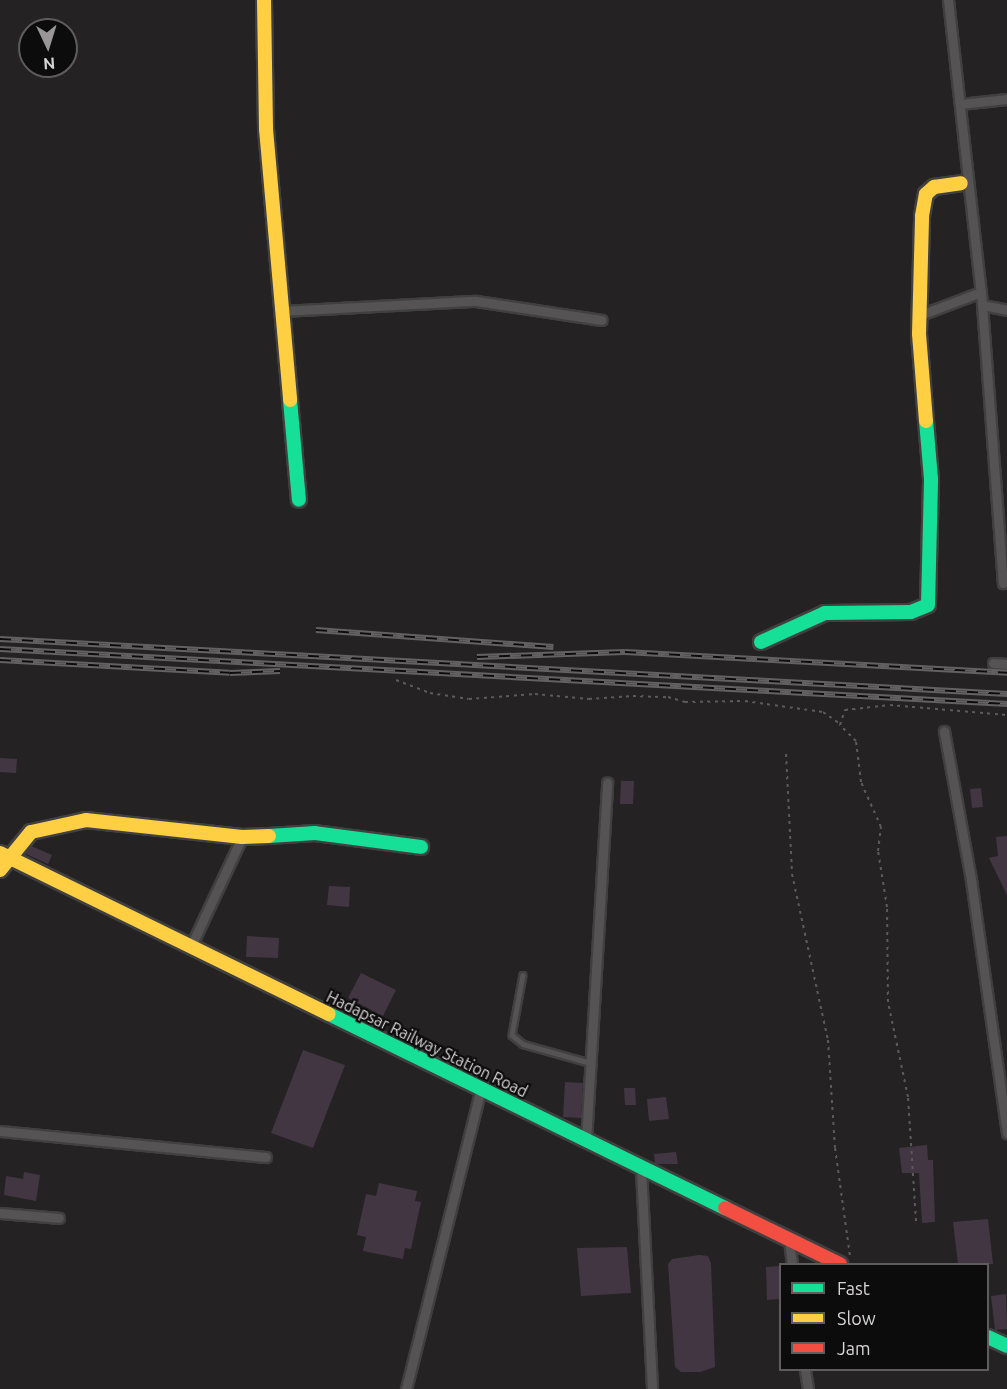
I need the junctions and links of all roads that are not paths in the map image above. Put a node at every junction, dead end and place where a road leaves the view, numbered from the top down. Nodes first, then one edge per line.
1 (264, 0) edge
2 (948, 0) edge
3 (1007, 99) edge
4 (960, 104) junction
5 (961, 183) dead end
6 (981, 292) junction
7 (982, 305) junction
8 (1007, 310) edge
9 (282, 311) junction
10 (920, 315) junction
11 (602, 320) dead end
12 (299, 500) dead end
13 (1003, 583) dead end
14 (761, 642) dead end
15 (993, 663) dead end
16 (1007, 664) edge
17 (944, 731) dead end
18 (607, 783) dead end
19 (242, 837) junction
20 (421, 847) dead end
21 (5, 855) edge
22 (0, 870) edge
23 (191, 946) junction
24 (523, 975) dead end
25 (591, 1063) junction
26 (481, 1089) junction
27 (0, 1131) edge
28 (1007, 1133) edge
29 (586, 1140) junction
30 (266, 1157) dead end
31 (641, 1170) junction
32 (0, 1213) edge
33 (59, 1218) dead end
34 (789, 1240) junction
35 (792, 1263) edge
36 (838, 1263) edge
37 (989, 1338) edge
38 (1007, 1346) edge
39 (805, 1371) edge
40 (406, 1389) edge
41 (652, 1389) edge
42 (808, 1389) edge

1 - 9 street
2 - 4 street
3 - 4 street
4 - 6 street
5 - 10 street
6 - 7 street
6 - 10 street
7 - 8 street
7 - 13 street
9 - 11 street
9 - 12 street
10 - 14 street
15 - 16 street
17 - 28 street
18 - 25 street
19 - 20 street
19 - 21 street
19 - 23 street
21 - 22 street
21 - 23 street, Hadapsar Railway Station Road
23 - 26 street, Hadapsar Railway Station Road
24 - 25 lane
25 - 29 street
26 - 29 street, Hadapsar Railway Station Road
26 - 40 street
27 - 30 street
29 - 31 street, Hadapsar Railway Station Road
31 - 34 street, Hadapsar Railway Station Road
31 - 41 street
32 - 33 street
34 - 35 street
34 - 36 street, Hadapsar Railway Station Road
37 - 38 street
39 - 42 street

